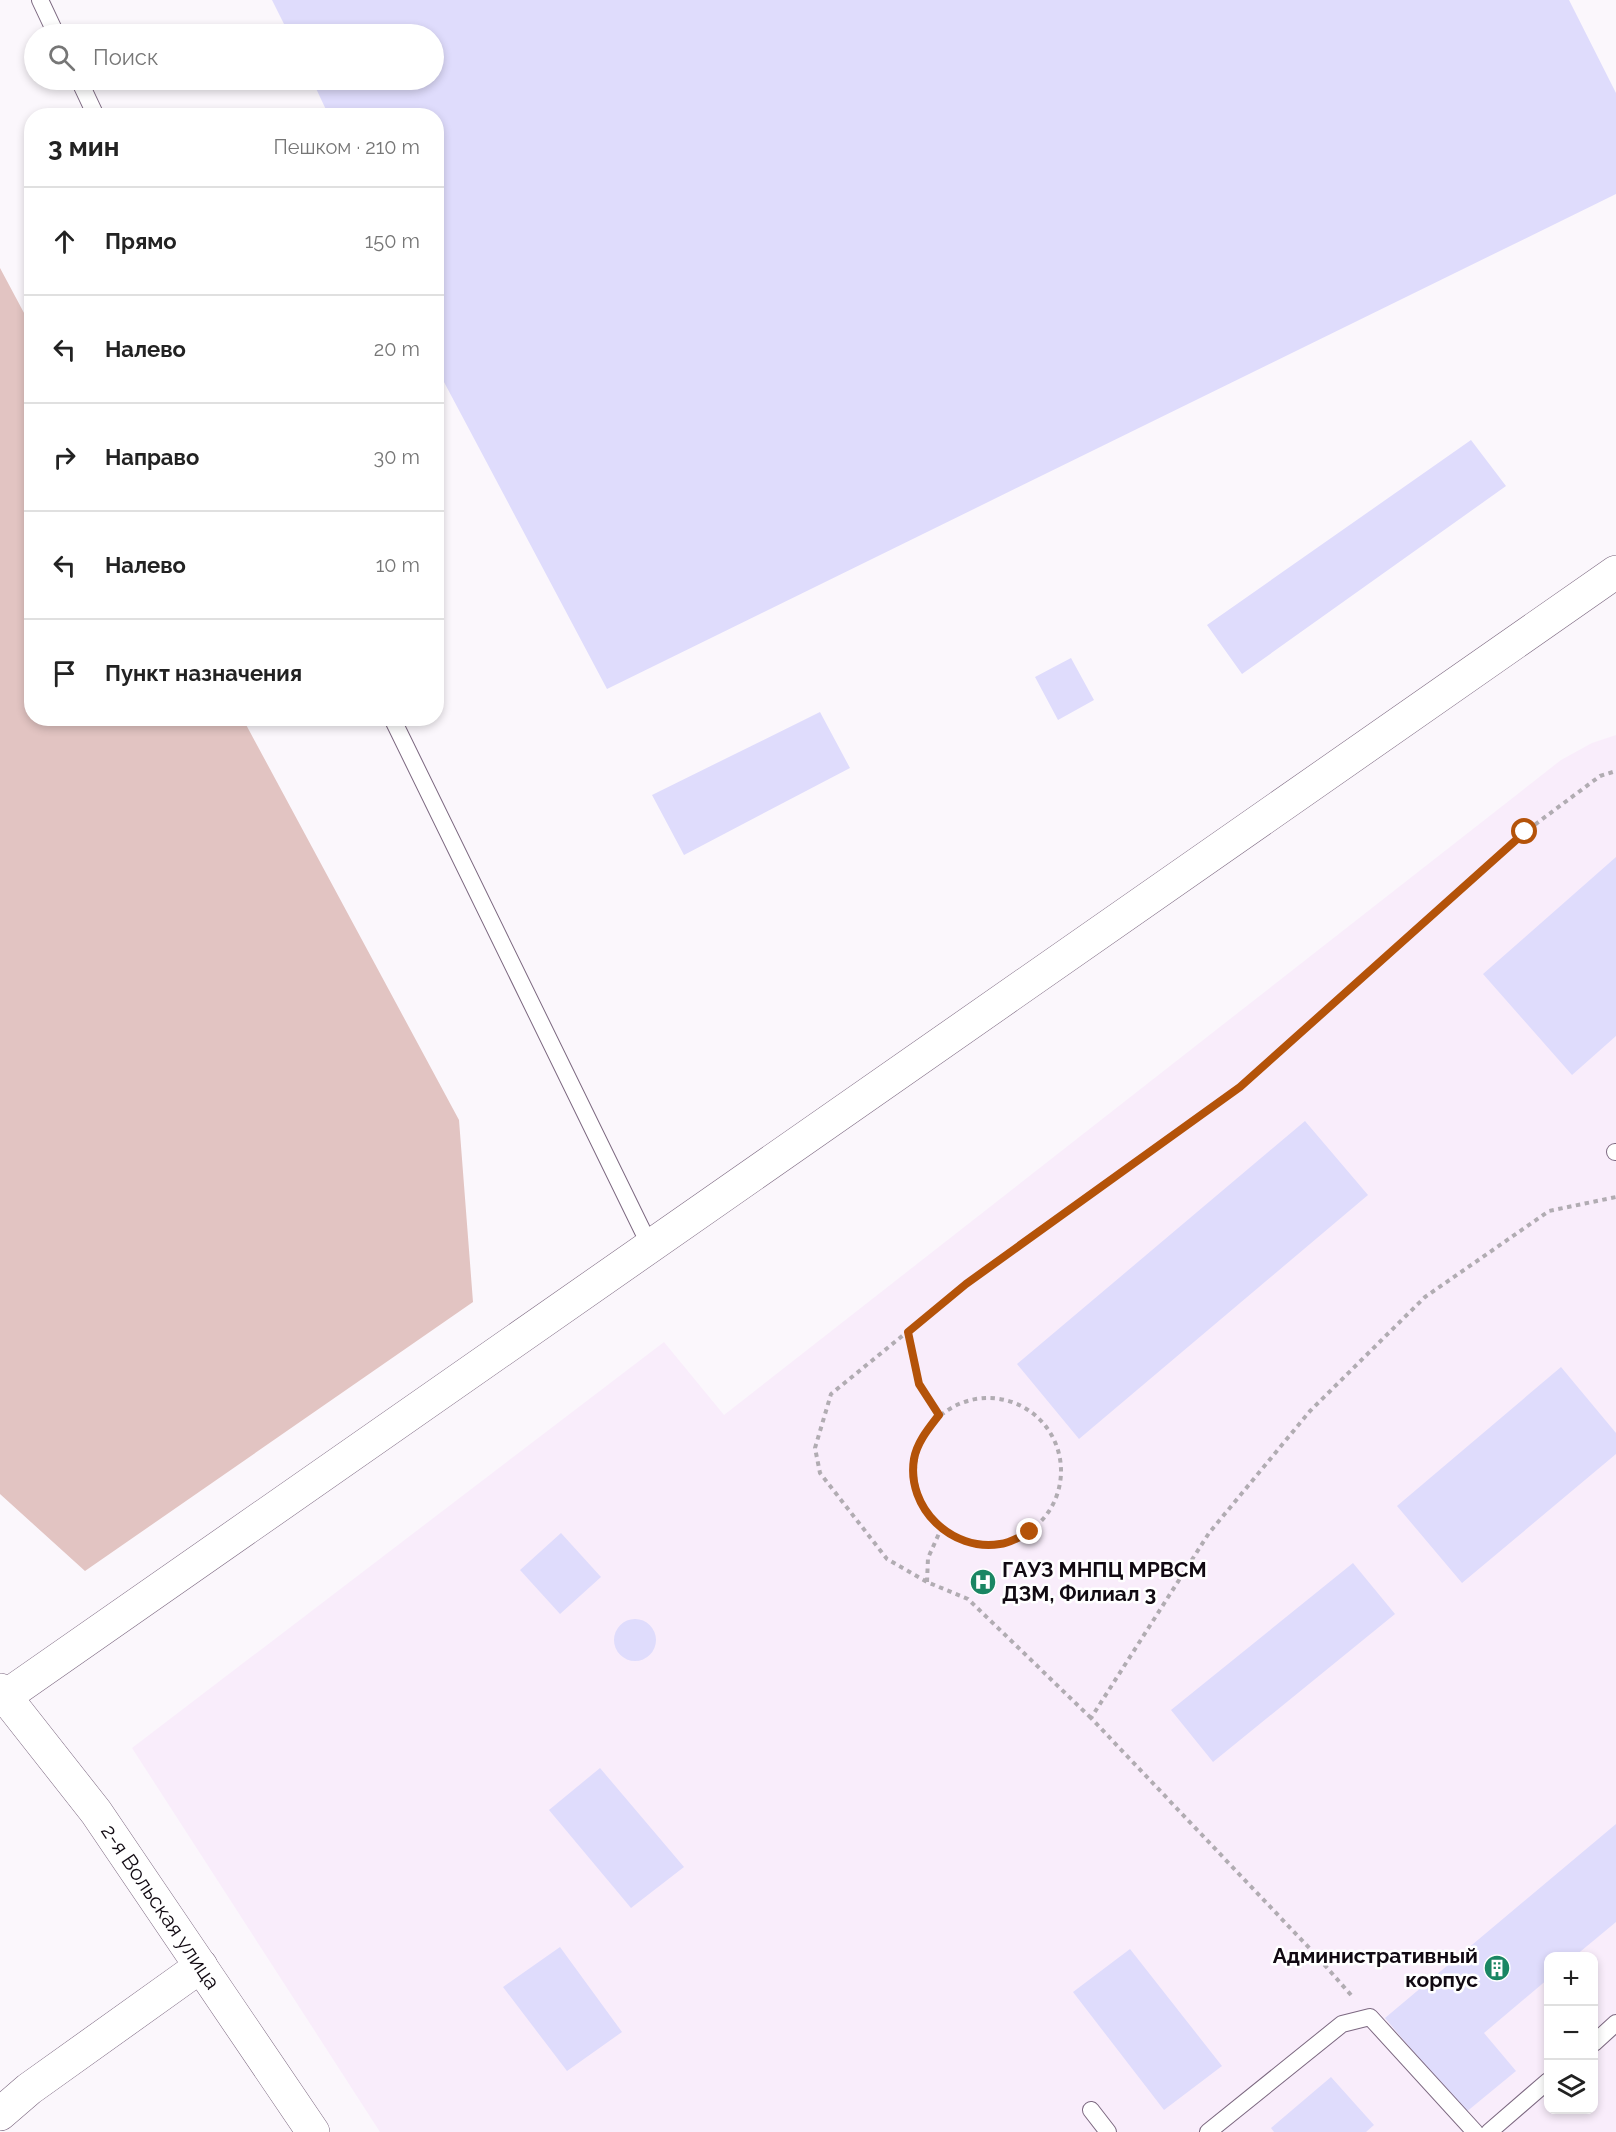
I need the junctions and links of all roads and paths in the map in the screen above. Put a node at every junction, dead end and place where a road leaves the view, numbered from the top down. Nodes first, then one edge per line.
1 (40, 0) edge
2 (51, 24) edge
3 (83, 90) edge
4 (92, 108) edge
5 (1616, 572) edge
6 (396, 726) edge
7 (1616, 771) edge
8 (1616, 1197) edge
9 (650, 1246) junction
10 (908, 1332) junction
11 (939, 1415) junction
12 (941, 1529) junction
13 (927, 1582) junction
14 (3, 1693) edge
15 (1091, 1718) junction
16 (201, 1966) junction
17 (1371, 2017) junction
18 (1616, 2023) edge
19 (1598, 2039) edge
20 (1544, 2084) edge
21 (1091, 2110) dead end
22 (0, 2114) edge
23 (313, 2132) edge
24 (1108, 2132) edge
25 (1209, 2132) edge
26 (1475, 2132) edge
27 (1489, 2132) edge

1 - 2 lane
3 - 4 lane
5 - 9 street
6 - 9 lane
7 - 10 path
8 - 15 path
9 - 14 street
10 - 11 path
10 - 13 path
11 - 12 path
11 - 12 path
12 - 13 path
13 - 15 path
14 - 16 street, 2-я Вольская улица
15 - 17 path
16 - 22 street
16 - 23 street, 2-я Вольская улица
17 - 25 lane
17 - 26 lane
18 - 19 lane
20 - 27 lane
21 - 24 lane

